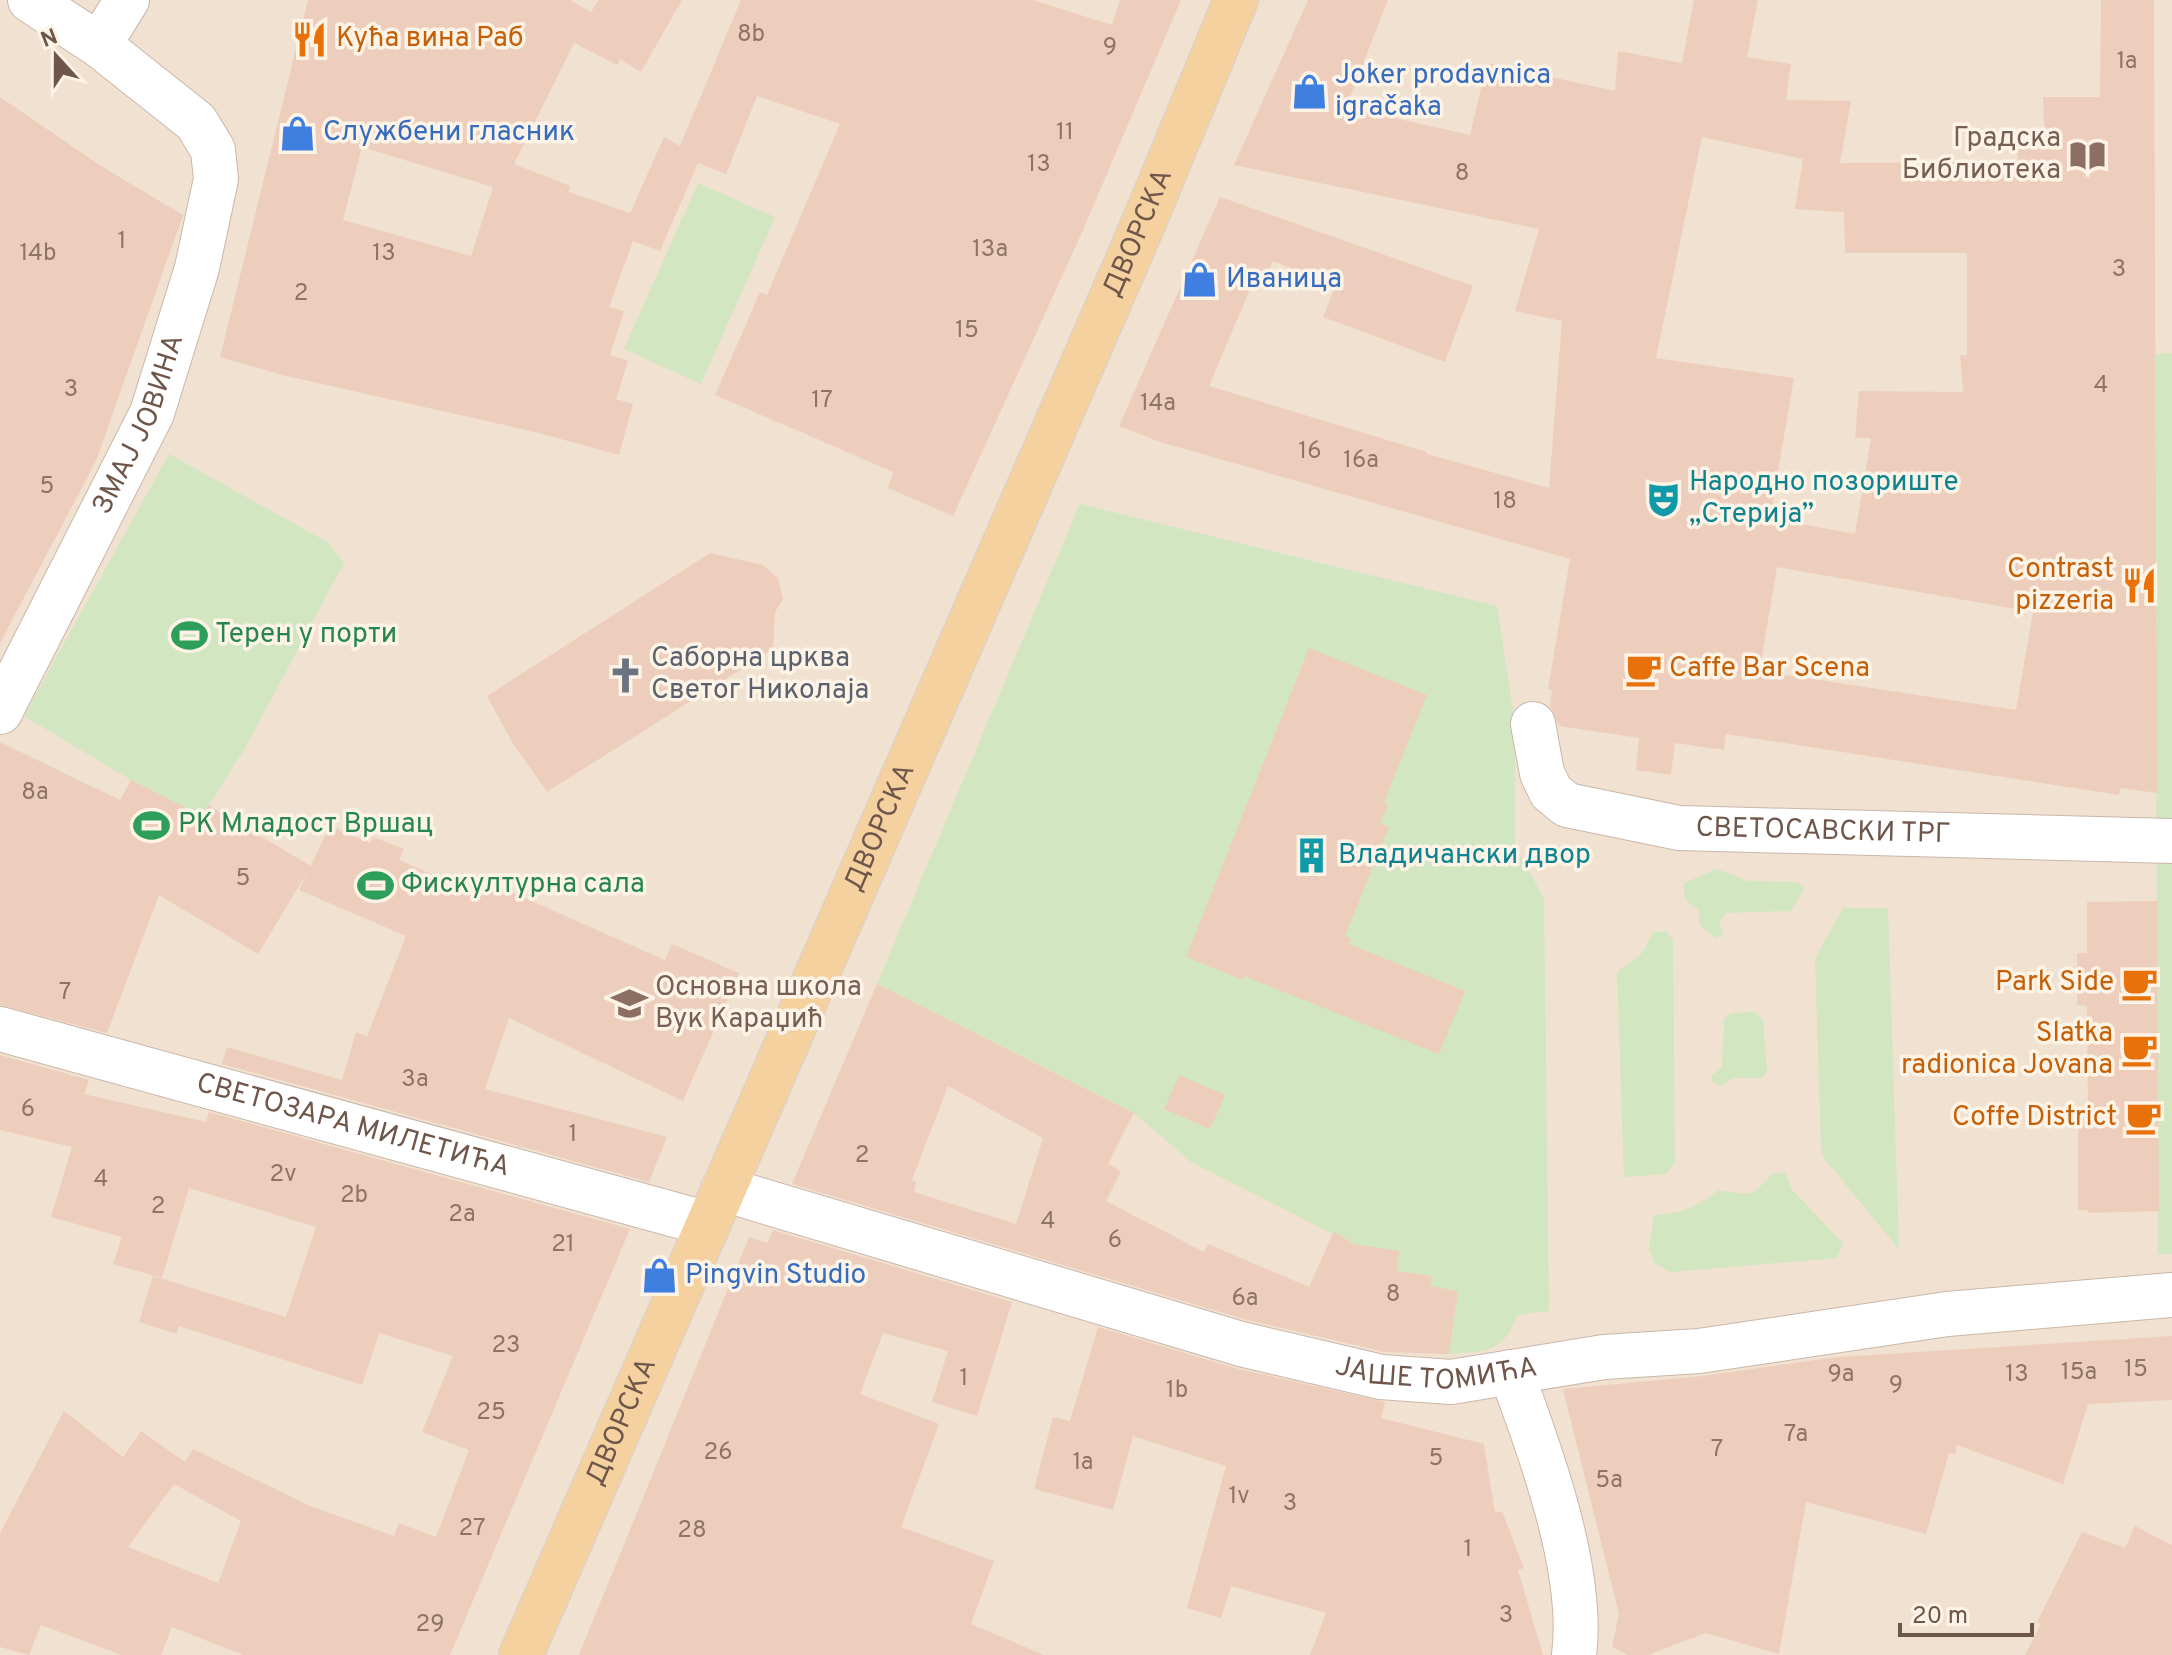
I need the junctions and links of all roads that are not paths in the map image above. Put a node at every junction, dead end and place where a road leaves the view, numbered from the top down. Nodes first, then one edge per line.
1 (30, 0) edge
2 (127, 0) edge
3 (1236, 0) edge
4 (99, 45) junction
5 (0, 712) edge
6 (1533, 724) dead end
7 (2172, 841) edge
8 (0, 1029) edge
9 (715, 1207) junction
10 (2172, 1295) edge
11 (1511, 1372) junction
12 (521, 1655) edge
13 (1574, 1655) edge

1 - 4 street
2 - 4 street
3 - 9 main road, ДВОРСКА
4 - 5 street, ЗМАЈ ЈОВИНА
6 - 7 street, СВЕТОСАВСКИ ТРГ
8 - 9 street, СВЕТОЗАРА МИЛЕТИЋА
9 - 11 street, ЈАШЕ ТОМИЋА
9 - 12 main road, ДВОРСКА
10 - 11 street, ЈАШЕ ТОМИЋА
11 - 13 street

